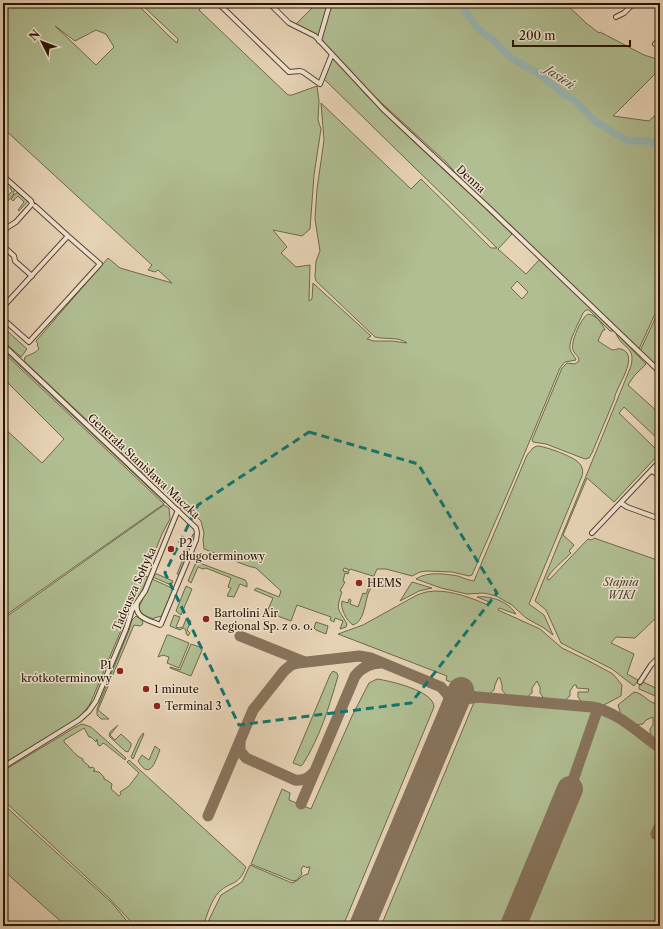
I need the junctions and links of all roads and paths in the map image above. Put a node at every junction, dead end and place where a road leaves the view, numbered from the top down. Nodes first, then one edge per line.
1 (218, 3) edge
2 (270, 3) edge
3 (330, 3) edge
4 (634, 3) edge
5 (616, 17) dead end
6 (660, 39) edge
7 (319, 40) junction
8 (655, 44) dead end
9 (332, 54) junction
10 (3, 176) edge
11 (35, 206) dead end
12 (3, 232) edge
13 (68, 236) junction
14 (3, 246) edge
15 (32, 276) junction
16 (3, 308) edge
17 (3, 319) edge
18 (3, 345) edge
19 (660, 372) edge
20 (660, 461) edge
21 (651, 471) junction
22 (660, 475) edge
23 (621, 503) junction
24 (178, 510) junction
25 (660, 519) edge
26 (592, 533) dead end
27 (137, 603) junction
28 (139, 615) junction
29 (129, 621) junction
30 (660, 656) edge
31 (640, 682) dead end
32 (3, 767) edge

1 - 9 street
2 - 7 street, Denna
3 - 7 street
4 - 5 street
6 - 8 street
7 - 9 street, Denna
9 - 19 street, Denna
10 - 12 street
11 - 13 street
13 - 15 street
13 - 17 street
14 - 15 street
15 - 16 street
18 - 24 street, Generała Stanisława Maczka
20 - 21 street
21 - 22 street
21 - 23 street
23 - 25 street
23 - 26 street
24 - 27 street, Tadeusza Sołtyka
24 - 28 street, Generała Stanisława Maczka
27 - 28 street
27 - 29 street, Tadeusza Sołtyka
28 - 29 street
29 - 32 street, Tadeusza Sołtyka
30 - 31 street

